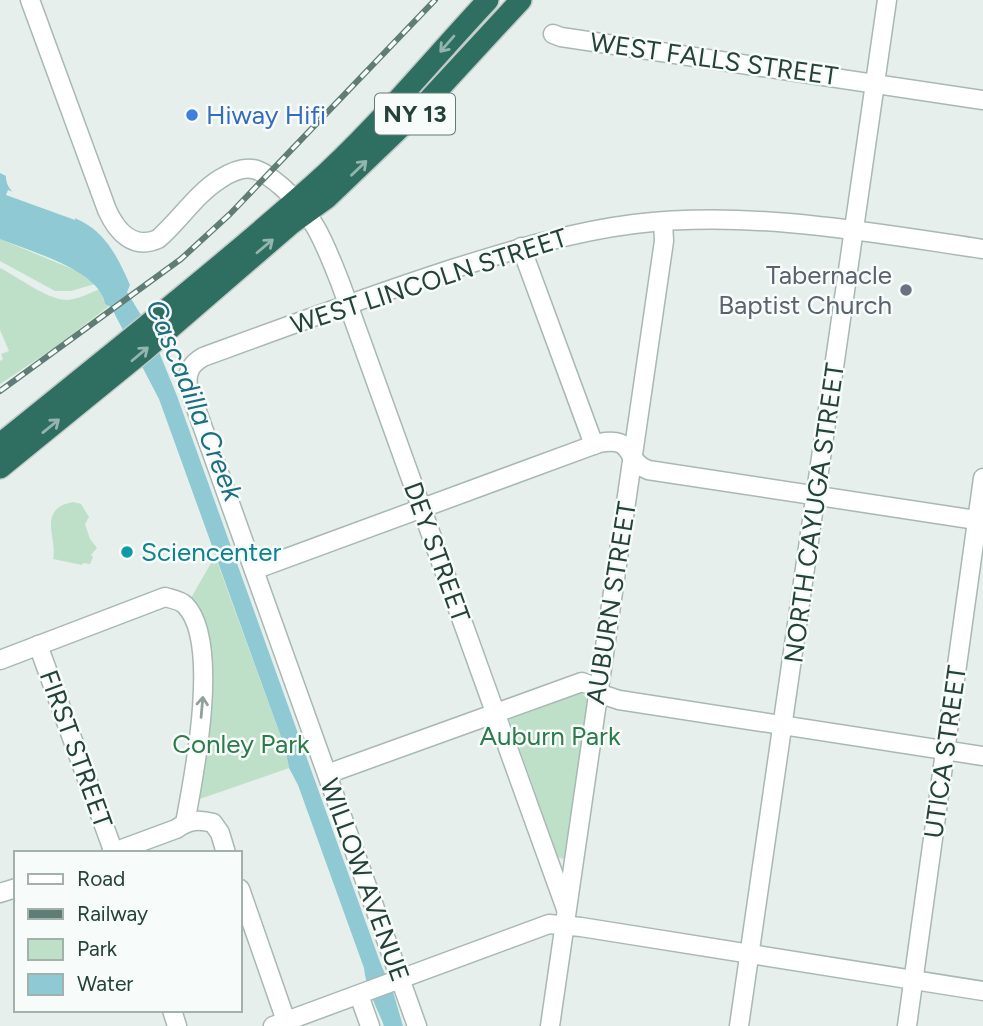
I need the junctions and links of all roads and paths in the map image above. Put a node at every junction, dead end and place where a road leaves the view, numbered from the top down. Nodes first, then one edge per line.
1 (30, 0) edge
2 (488, 0) edge
3 (521, 0) edge
4 (887, 0) edge
5 (552, 34) dead end
6 (875, 84) junction
7 (983, 100) edge
8 (302, 206) junction
9 (663, 222) junction
10 (854, 230) junction
11 (521, 247) junction
12 (983, 249) edge
13 (348, 305) junction
14 (97, 377) junction
15 (187, 377) joint
16 (0, 444) edge
17 (594, 445) junction
18 (633, 457) junction
19 (0, 468) edge
20 (983, 478) edge
21 (816, 496) junction
22 (421, 509) junction
23 (980, 521) edge
24 (254, 570) junction
25 (38, 645) junction
26 (0, 660) edge
27 (598, 693) junction
28 (495, 712) junction
29 (783, 724) junction
30 (946, 750) junction
31 (983, 756) edge
32 (327, 774) junction
33 (192, 822) junction
34 (113, 851) edge
35 (116, 851) edge
36 (225, 851) edge
37 (242, 896) edge
38 (565, 917) junction
39 (749, 955) junction
40 (396, 981) junction
41 (914, 981) junction
42 (983, 991) edge
43 (362, 993) junction
44 (279, 1024) edge
45 (370, 1026) edge
46 (417, 1026) edge
47 (550, 1026) edge
48 (739, 1026) edge
49 (906, 1026) edge

1 - 8 street
2 -> 8 highway, NY 13
8 -> 3 highway, NY 13
4 - 6 street, NORTH CAYUGA STREET
5 - 6 street, WEST FALLS STREET
6 - 7 street, WEST FALLS STREET
6 - 10 street, NORTH CAYUGA STREET
8 - 13 street, DEY STREET
8 - 14 highway, NY 13
9 - 10 street, WEST LINCOLN STREET
9 - 11 street, WEST LINCOLN STREET
9 - 18 street, AUBURN STREET
10 - 12 street, WEST LINCOLN STREET
10 - 21 street, NORTH CAYUGA STREET
11 - 13 street, WEST LINCOLN STREET
11 - 17 street
13 - 15 street, WEST LINCOLN STREET
13 - 22 street, DEY STREET
14 - 16 highway, NY 13
19 -> 14 highway, NY 13
15 - 24 street, WILLOW AVENUE
17 - 18 street
17 - 22 street
18 - 21 street
18 - 27 street, AUBURN STREET
20 - 23 street, UTICA STREET
21 - 23 street
21 - 29 street, NORTH CAYUGA STREET
22 - 24 street
22 - 28 street, DEY STREET
23 - 30 street, UTICA STREET
24 - 32 street, WILLOW AVENUE
25 - 26 street
33 -> 25 street
25 - 34 street, FIRST STREET
27 - 28 street
27 - 29 street
27 - 38 street, AUBURN STREET
28 - 32 street
28 - 38 street, DEY STREET
29 - 30 street
29 - 39 street, NORTH CAYUGA STREET
30 - 31 street
30 - 41 street, UTICA STREET
32 - 40 street, WILLOW AVENUE
33 - 35 street
33 - 36 street
37 - 44 street
38 - 39 street
38 - 40 street
38 - 47 street, AUBURN STREET
39 - 41 street
39 - 48 street, NORTH CAYUGA STREET
40 - 43 street
40 - 46 street, WILLOW AVENUE
41 - 42 street
41 - 49 street, UTICA STREET
43 - 44 street
43 - 45 street

